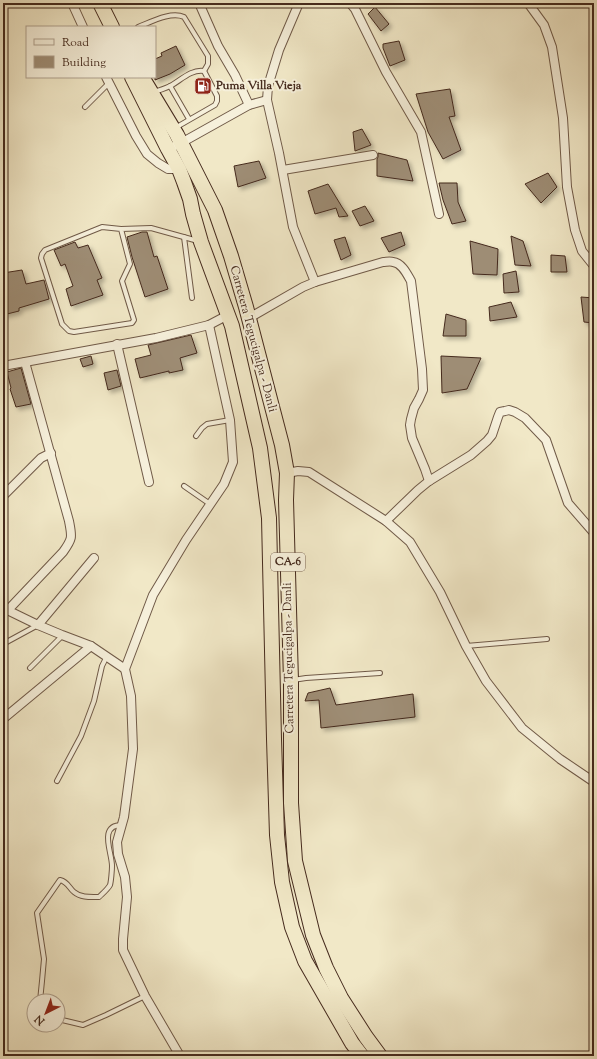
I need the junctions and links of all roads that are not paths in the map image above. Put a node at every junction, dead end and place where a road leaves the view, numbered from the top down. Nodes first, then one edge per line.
1 (72, 3) edge
2 (199, 3) edge
3 (299, 3) edge
4 (350, 3) edge
5 (528, 3) edge
6 (103, 4) edge
7 (83, 26) edge
8 (112, 26) edge
9 (141, 26) edge
10 (204, 70) junction
11 (132, 78) edge
12 (143, 78) edge
13 (107, 80) edge
14 (170, 86) junction
15 (152, 93) junction
16 (267, 100) junction
17 (249, 105) junction
18 (85, 107) dead end
19 (189, 119) junction
20 (173, 129) junction
21 (181, 143) junction
22 (168, 149) junction
23 (374, 155) dead end
24 (179, 169) junction
25 (283, 170) junction
26 (215, 210) junction
27 (193, 214) junction
28 (439, 214) dead end
29 (121, 229) junction
30 (224, 236) junction
31 (184, 237) junction
32 (201, 242) junction
33 (594, 266) edge
34 (315, 282) junction
35 (192, 298) dead end
36 (228, 315) junction
37 (249, 318) junction
38 (209, 325) junction
39 (118, 344) junction
40 (26, 362) junction
41 (3, 366) edge
42 (230, 420) junction
43 (196, 436) dead end
44 (282, 445) junction
45 (260, 448) junction
46 (51, 453) junction
47 (287, 473) junction
48 (263, 476) junction
49 (149, 482) dead end
50 (429, 482) junction
51 (184, 486) dead end
52 (3, 496) edge
53 (210, 504) junction
54 (386, 521) junction
55 (594, 533) edge
56 (94, 558) dead end
57 (6, 609) edge
58 (38, 625) junction
59 (62, 635) junction
60 (547, 639) dead end
61 (3, 644) edge
62 (92, 646) junction
63 (466, 646) junction
64 (107, 656) junction
65 (30, 668) dead end
66 (125, 669) junction
67 (380, 673) dead end
68 (291, 681) junction
69 (3, 719) edge
70 (57, 781) dead end
71 (594, 782) edge
72 (122, 825) junction
73 (41, 993) edge
74 (145, 996) junction
75 (66, 1021) edge
76 (180, 1056) edge
77 (362, 1056) edge
78 (380, 1056) edge

1 - 7 street
2 - 17 street
3 - 16 street
4 - 28 street
5 - 33 street
6 - 8 highway
9 - 10 lane
10 - 14 lane
10 - 19 lane
11 - 22 highway, Carretera Tegucigalpa - Danli / CA-6
12 - 15 highway, Carretera Tegucigalpa - Danli / CA-6
13 - 18 lane
13 - 24 street
14 - 15 lane
14 - 19 lane
15 - 20 highway, Carretera Tegucigalpa - Danli / CA-6
16 - 17 street
16 - 25 street
17 - 21 street
19 - 20 lane
20 - 21 highway, Carretera Tegucigalpa - Danli / CA-6
21 - 22 street
21 - 26 highway, Carretera Tegucigalpa - Danli / CA-6
22 - 24 highway, Carretera Tegucigalpa - Danli / CA-6
23 - 25 street
24 - 27 highway, Carretera Tegucigalpa - Danli / CA-6
25 - 34 street
26 - 27 highway
26 - 30 highway, Carretera Tegucigalpa - Danli / CA-6
27 - 32 highway, Carretera Tegucigalpa - Danli / CA-6
29 - 29 lane
29 - 31 lane
30 - 32 highway
30 - 37 highway, Carretera Tegucigalpa - Danli / CA-6
31 - 32 lane
31 - 35 lane
32 - 36 highway, Carretera Tegucigalpa - Danli / CA-6
34 - 37 street
34 - 50 street
36 - 38 street
36 - 45 highway, Carretera Tegucigalpa - Danli / CA-6
37 - 44 highway, Carretera Tegucigalpa - Danli / CA-6
38 - 39 street
38 - 42 street
39 - 40 street
39 - 49 street
40 - 41 street
40 - 46 street
42 - 43 lane
42 - 53 street
44 - 45 highway
44 - 47 highway, Carretera Tegucigalpa - Danli / CA-6
45 - 48 highway, Carretera Tegucigalpa - Danli / CA-6
46 - 52 street
46 - 57 street
47 - 48 highway
47 - 54 street
47 - 68 highway, Carretera Tegucigalpa - Danli / CA-6
48 - 77 highway, Carretera Tegucigalpa - Danli / CA-6
50 - 54 street
50 - 55 street
51 - 53 lane
53 - 66 street
54 - 63 street
56 - 58 street
57 - 58 street
58 - 59 street
58 - 61 lane
59 - 62 street
59 - 65 lane
60 - 63 lane
62 - 64 street
62 - 69 street
63 - 71 street
64 - 66 street
64 - 70 lane
66 - 72 street
67 - 68 lane
68 - 78 highway, Carretera Tegucigalpa - Danli / CA-6
72 - 73 lane
72 - 74 street
74 - 75 lane
74 - 76 street

